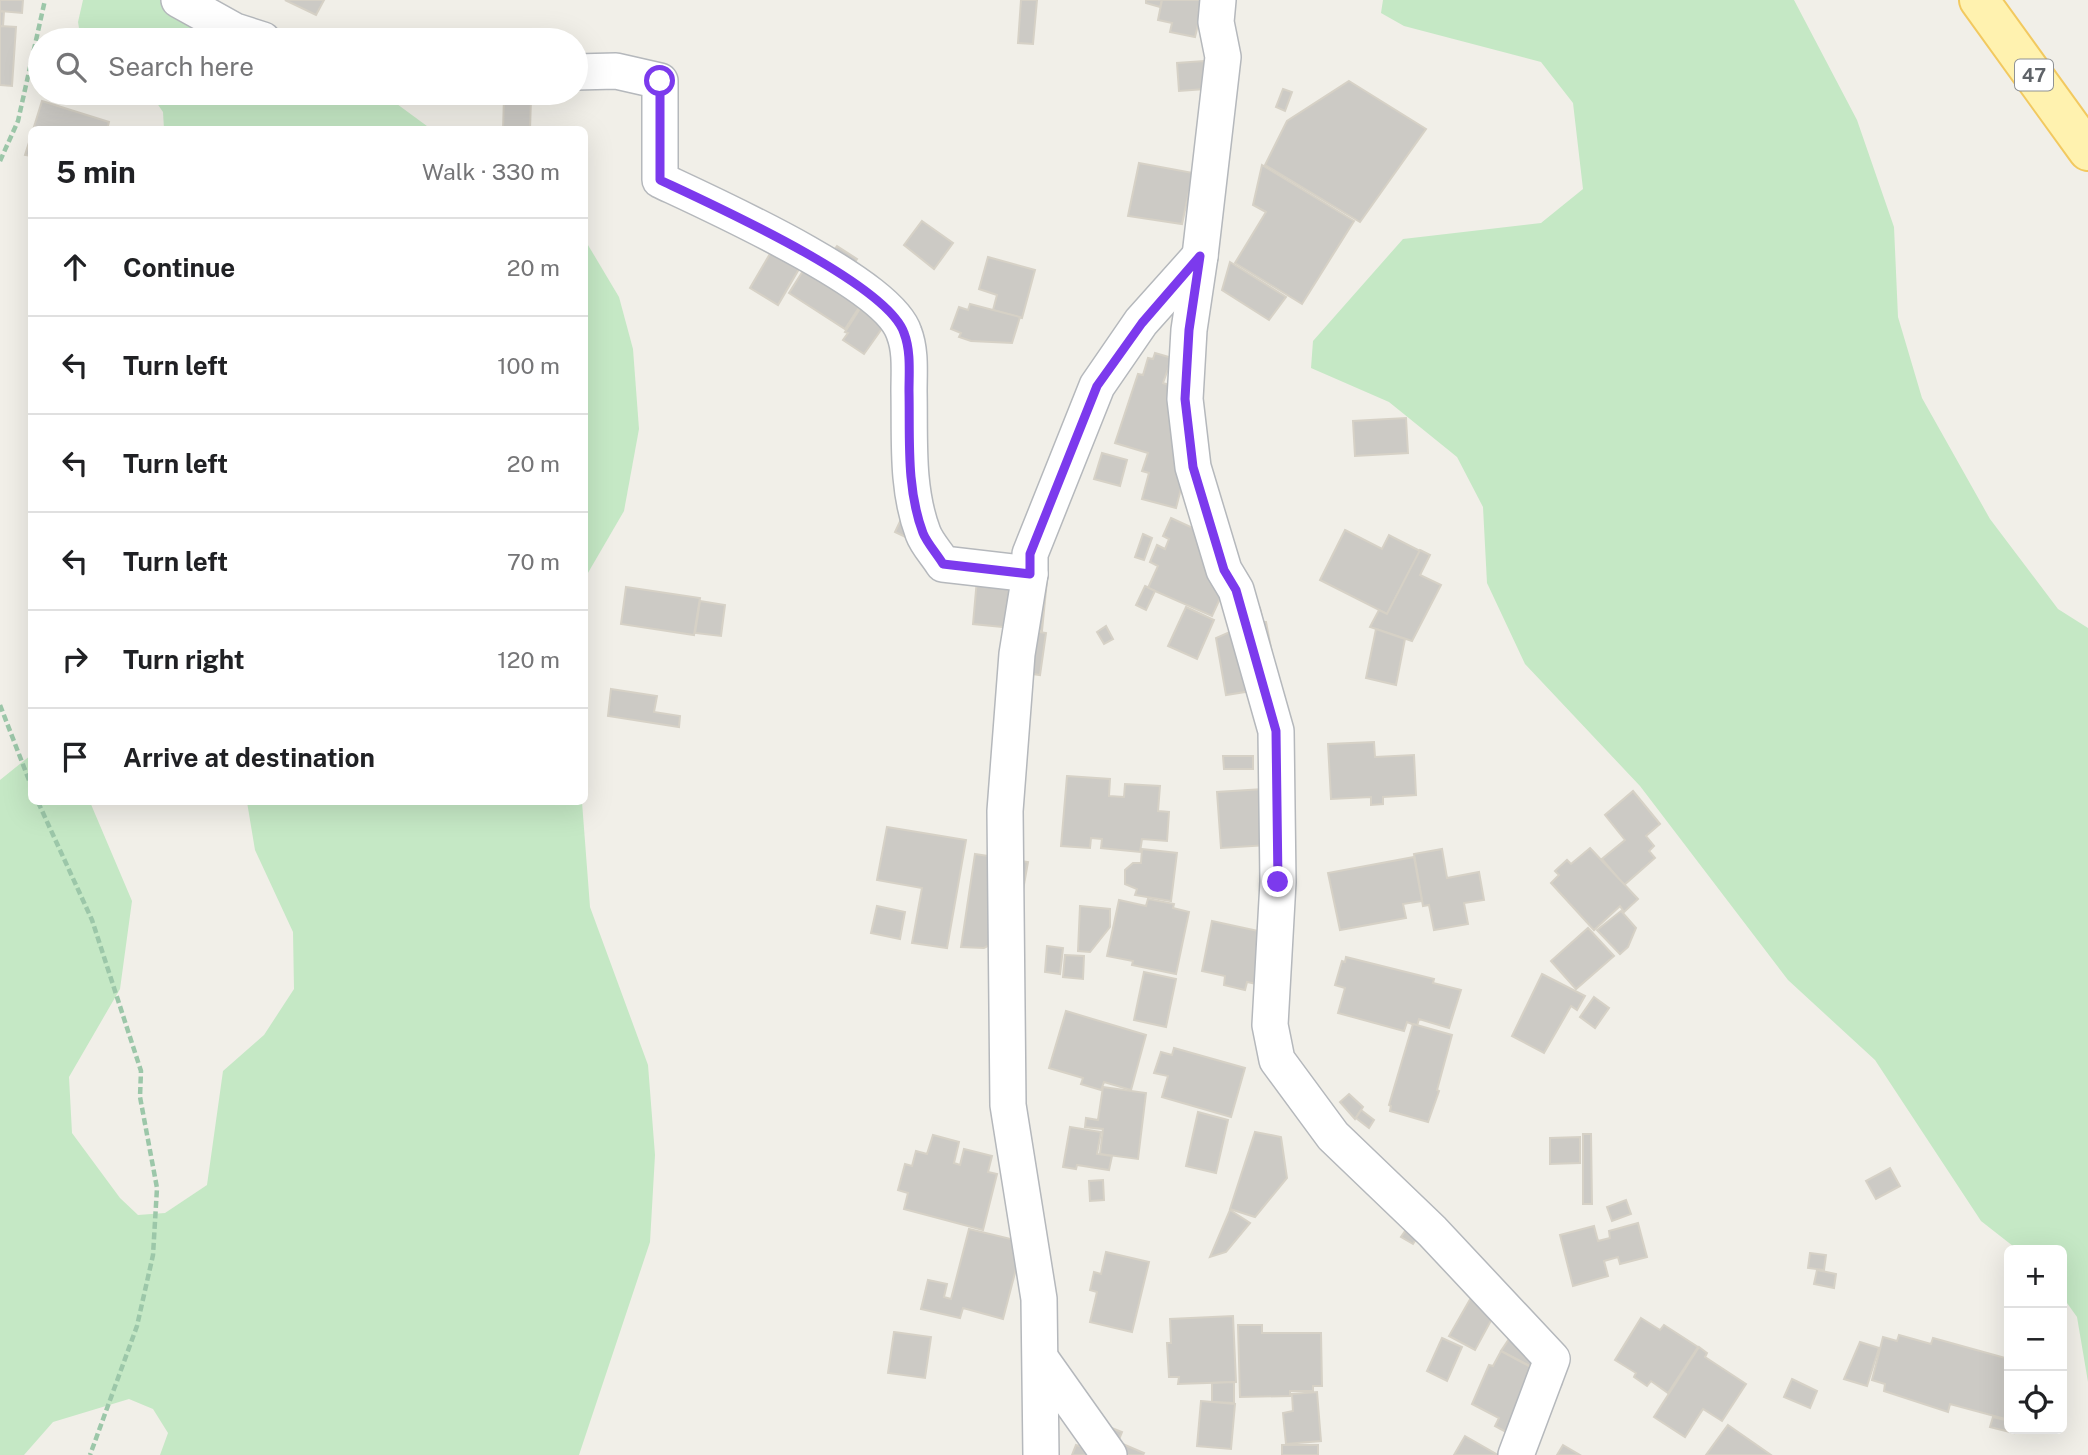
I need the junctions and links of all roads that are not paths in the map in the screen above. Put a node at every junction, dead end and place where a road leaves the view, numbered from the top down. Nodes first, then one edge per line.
1 (179, 0) edge
2 (1218, 0) edge
3 (1979, 0) edge
4 (230, 28) edge
5 (588, 72) edge
6 (2088, 151) edge
7 (1200, 256) junction
8 (1030, 574) junction
9 (1041, 1359) junction
10 (1041, 1455) edge
11 (1109, 1455) edge
12 (1516, 1455) edge

1 - 4 street
2 - 7 street
3 - 6 main road, 47
5 - 8 street
7 - 8 street
7 - 12 street
8 - 9 street
9 - 10 street
9 - 11 street

